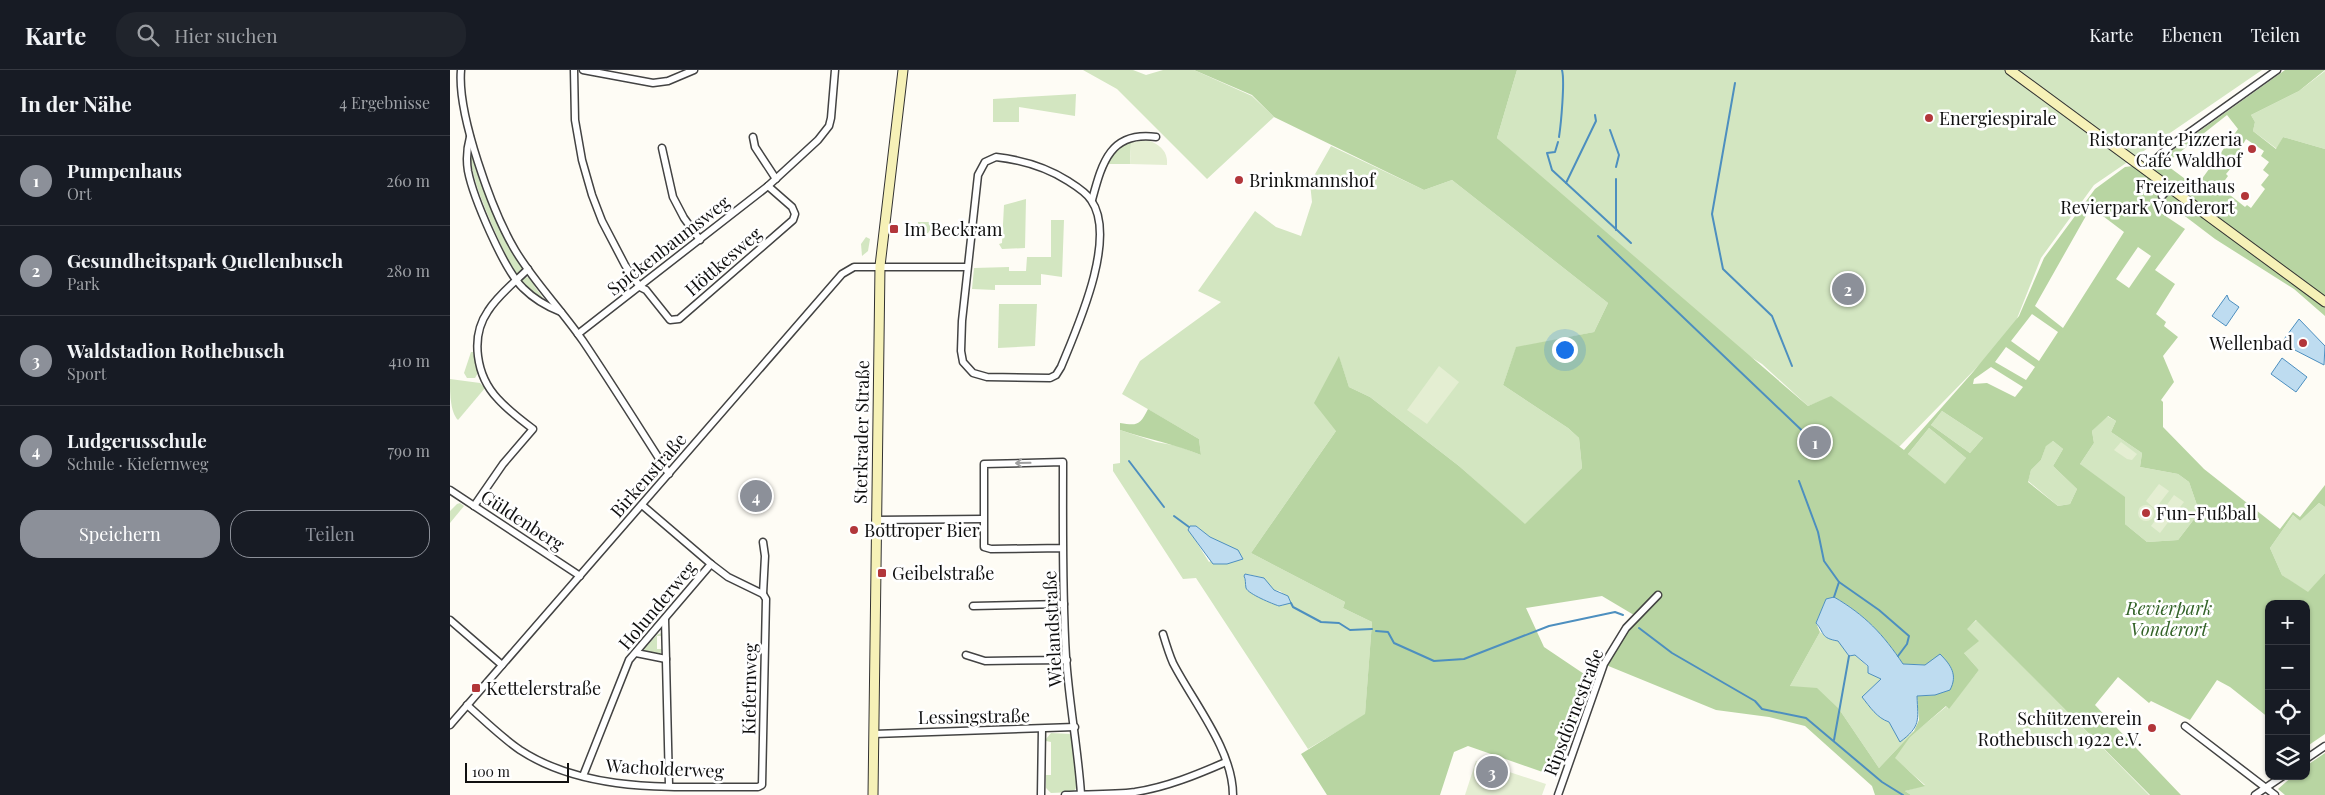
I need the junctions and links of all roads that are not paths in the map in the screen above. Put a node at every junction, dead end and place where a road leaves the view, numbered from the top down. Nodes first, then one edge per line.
1 (461, 70) edge
2 (574, 70) edge
3 (583, 70) edge
4 (692, 70) edge
5 (835, 70) edge
6 (903, 70) edge
7 (2010, 70) edge
8 (2277, 70) edge
9 (471, 136) junction
10 (753, 137) dead end
11 (1156, 137) dead end
12 (662, 148) dead end
13 (2144, 169) junction
14 (776, 179) junction
15 (768, 186) junction
16 (2169, 188) junction
17 (2162, 196) dead end
18 (1092, 200) junction
19 (700, 240) junction
20 (880, 266) junction
21 (967, 268) junction
22 (528, 269) junction
23 (517, 280) junction
24 (640, 287) junction
25 (2325, 302) edge
26 (562, 313) junction
27 (578, 334) junction
28 (669, 474) junction
29 (450, 490) edge
30 (642, 505) junction
31 (474, 506) junction
32 (983, 519) junction
33 (876, 520) junction
34 (763, 542) dead end
35 (1063, 548) junction
36 (711, 564) junction
37 (580, 576) junction
38 (763, 594) junction
39 (1658, 595) dead end
40 (1064, 604) junction
41 (973, 606) dead end
42 (665, 619) junction
43 (450, 620) edge
44 (1163, 634) dead end
45 (636, 653) junction
46 (966, 656) dead end
47 (666, 659) junction
48 (1067, 660) junction
49 (502, 665) junction
50 (467, 705) junction
51 (450, 725) edge
52 (2185, 726) dead end
53 (1075, 727) junction
54 (1042, 729) junction
55 (874, 734) junction
56 (2325, 746) edge
57 (2310, 756) edge
58 (1226, 762) junction
59 (583, 776) junction
60 (2277, 780) edge
61 (669, 785) junction
62 (762, 785) joint
63 (2266, 788) junction
64 (1081, 794) edge
65 (873, 795) edge
66 (1041, 795) edge
67 (1066, 795) edge
68 (1232, 795) edge
69 (1558, 795) edge
70 (2255, 795) edge
71 (2274, 795) edge

1 - 9 street
2 - 24 street
3 - 4 street
5 - 14 street, Spickenbaumsweg
6 - 20 main road, Sterkrader Straße
7 - 13 main road
8 - 13 street
9 - 22 street
9 - 23 street
10 - 14 street
11 - 18 street
12 - 19 street
13 - 16 main road
14 - 15 street, Spickenbaumsweg
15 - 19 street, Spickenbaumsweg
15 - 24 street, Höttkesweg
16 - 17 street
16 - 25 main road
18 - 21 street
18 - 21 street
19 - 24 street, Spickenbaumsweg
20 - 21 street, Birkenstraße
20 - 28 street, Birkenstraße
20 - 33 main road, Sterkrader Straße
22 - 23 street
22 - 26 street
23 - 26 street
23 - 31 street
24 - 27 street, Spickenbaumsweg
26 - 27 street
27 - 28 street
28 - 30 street, Birkenstraße
29 - 31 street, Güldenberg
30 - 36 street
30 - 37 street, Birkenstraße
31 - 37 street, Güldenberg
32 - 33 street
32 - 35 street
35 -> 32 street, Wielandstraße
33 - 55 main road, Sterkrader Straße
34 - 38 street, Kiefernweg
35 - 40 street, Wielandstraße
36 - 38 street
36 - 42 street, Holunderweg
37 - 49 street, Birkenstraße
38 - 62 street, Kiefernweg
39 - 69 street, Ripsdörnestraße
40 - 41 street
40 - 48 street, Wielandstraße
42 - 45 street, Holunderweg
42 - 47 street
43 - 49 street
44 - 58 street
45 - 47 street
45 - 59 street, Holunderweg
46 - 48 street
47 - 61 street
48 - 53 street, Wielandstraße
49 - 50 street, Birkenstraße
50 - 51 street, Birkenstraße
50 - 59 street, Wacholderweg
52 - 63 street
53 - 54 street, Lessingstraße
53 - 64 street, Wielandstraße
54 - 55 street, Lessingstraße
54 - 66 street
55 - 65 main road, Sterkrader Straße
56 - 57 street
58 - 64 street
58 - 68 street
59 - 61 street, Wacholderweg
60 - 63 street
61 - 62 street, Wacholderweg
63 - 70 street
63 - 71 street
64 - 67 street

